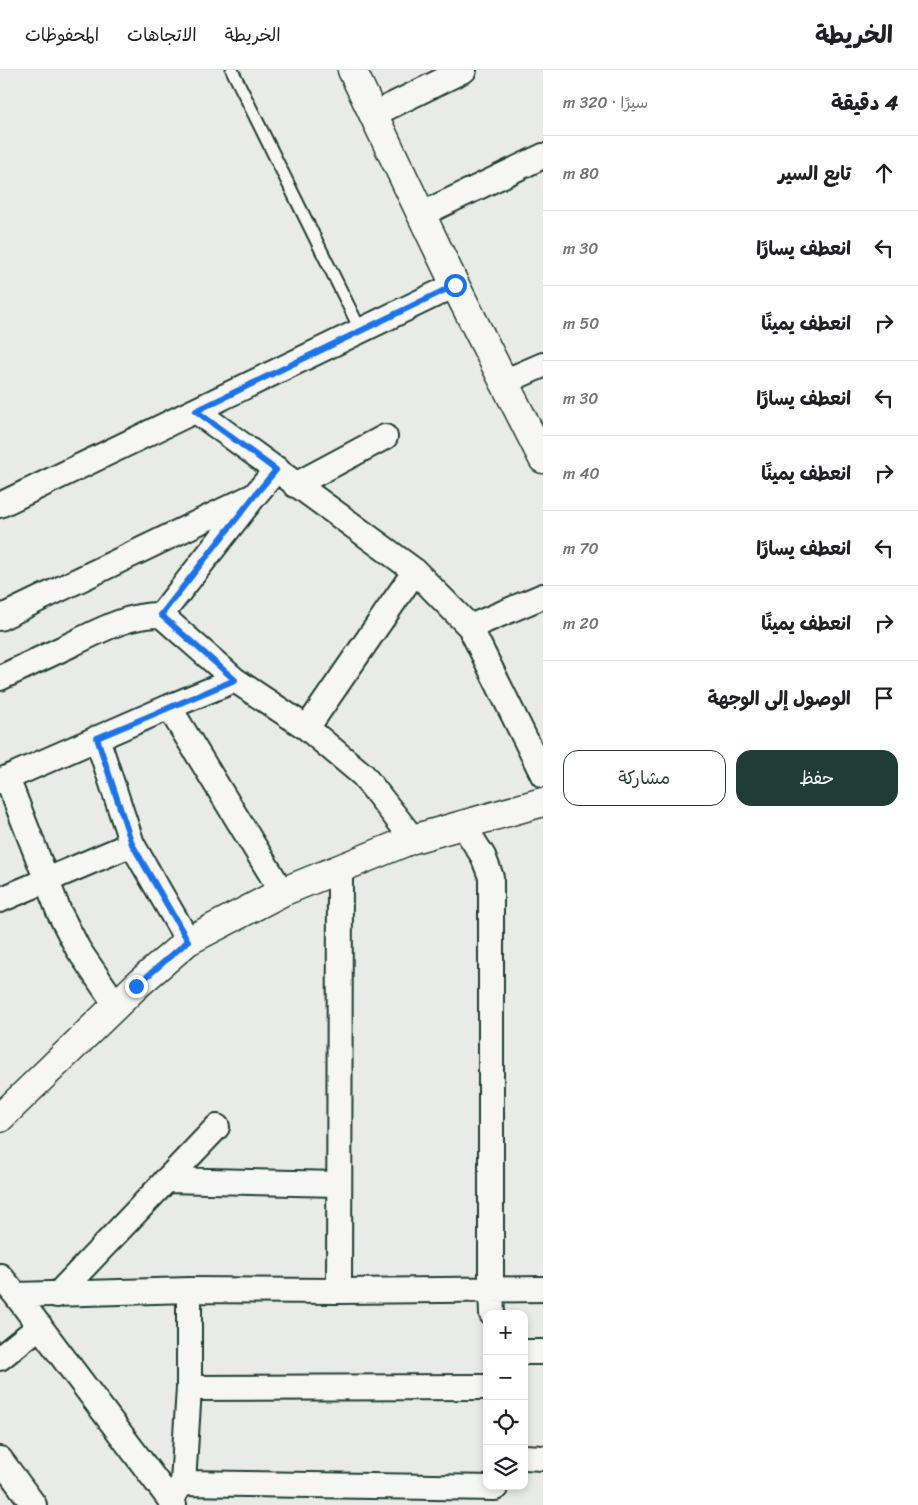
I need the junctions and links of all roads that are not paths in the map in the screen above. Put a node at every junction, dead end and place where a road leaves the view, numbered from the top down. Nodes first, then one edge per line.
1 (232, 70) edge
2 (464, 70) edge
3 (355, 71) edge
4 (374, 114) junction
5 (543, 156) edge
6 (422, 214) junction
7 (455, 285) junction
8 (361, 331) junction
9 (543, 365) edge
10 (504, 382) junction
11 (196, 411) junction
12 (385, 437) dead end
13 (543, 458) edge
14 (276, 470) junction
15 (295, 485) junction
16 (255, 495) junction
17 (0, 505) edge
18 (414, 571) junction
19 (543, 596) edge
20 (161, 615) junction
21 (0, 618) edge
22 (470, 627) junction
23 (0, 678) edge
24 (235, 680) junction
25 (169, 706) junction
26 (307, 728) junction
27 (97, 738) junction
28 (543, 775) edge
29 (3, 779) edge
30 (543, 802) edge
31 (463, 825) junction
32 (413, 839) junction
33 (132, 844) junction
34 (340, 870) junction
35 (47, 880) junction
36 (282, 892) junction
37 (0, 900) edge
38 (188, 941) junction
39 (116, 1006) junction
40 (0, 1118) edge
41 (216, 1126) dead end
42 (166, 1180) junction
43 (339, 1184) junction
44 (0, 1276) edge
45 (543, 1288) edge
46 (491, 1289) junction
47 (189, 1290) junction
48 (339, 1291) junction
49 (16, 1295) junction
50 (57, 1295) junction
51 (492, 1310) edge
52 (40, 1326) junction
53 (528, 1352) edge
54 (543, 1352) edge
55 (0, 1358) edge
56 (483, 1387) edge
57 (189, 1388) junction
58 (528, 1458) edge
59 (543, 1458) edge
60 (0, 1459) edge
61 (495, 1493) edge
62 (176, 1496) edge
63 (34, 1505) edge

1 - 8 lane
2 - 4 street
3 - 4 street
4 - 6 street
5 - 6 street
6 - 7 street
7 - 8 street
7 - 10 street
8 - 11 street
9 - 10 street
10 - 13 street
11 - 14 street
11 - 17 street
12 - 15 street
14 - 15 street
14 - 16 street
15 - 18 street
16 - 20 street
16 - 21 street
18 - 22 street
18 - 26 street
19 - 22 street
20 - 23 street
20 - 24 street
22 - 28 street
24 - 25 street
24 - 26 street
25 - 27 street
25 - 36 street
26 - 32 street
27 - 29 street
27 - 33 street
29 - 35 street
30 - 31 street
31 - 32 street
31 - 46 street
32 - 34 street
33 - 35 street
33 - 38 street
34 - 36 street
34 - 43 street
35 - 37 street
35 - 39 street
36 - 38 street
38 - 39 street
39 - 40 street
41 - 42 street
42 - 43 street
42 - 50 street
43 - 48 street
44 - 49 street
45 - 46 street
46 - 48 street
46 - 51 street
47 - 48 street
47 - 50 street
47 - 57 street
49 - 50 street
49 - 52 street
52 - 55 street
52 - 62 street
53 - 54 street
56 - 57 street
57 - 62 street
58 - 59 street
60 - 63 street
61 - 62 street

